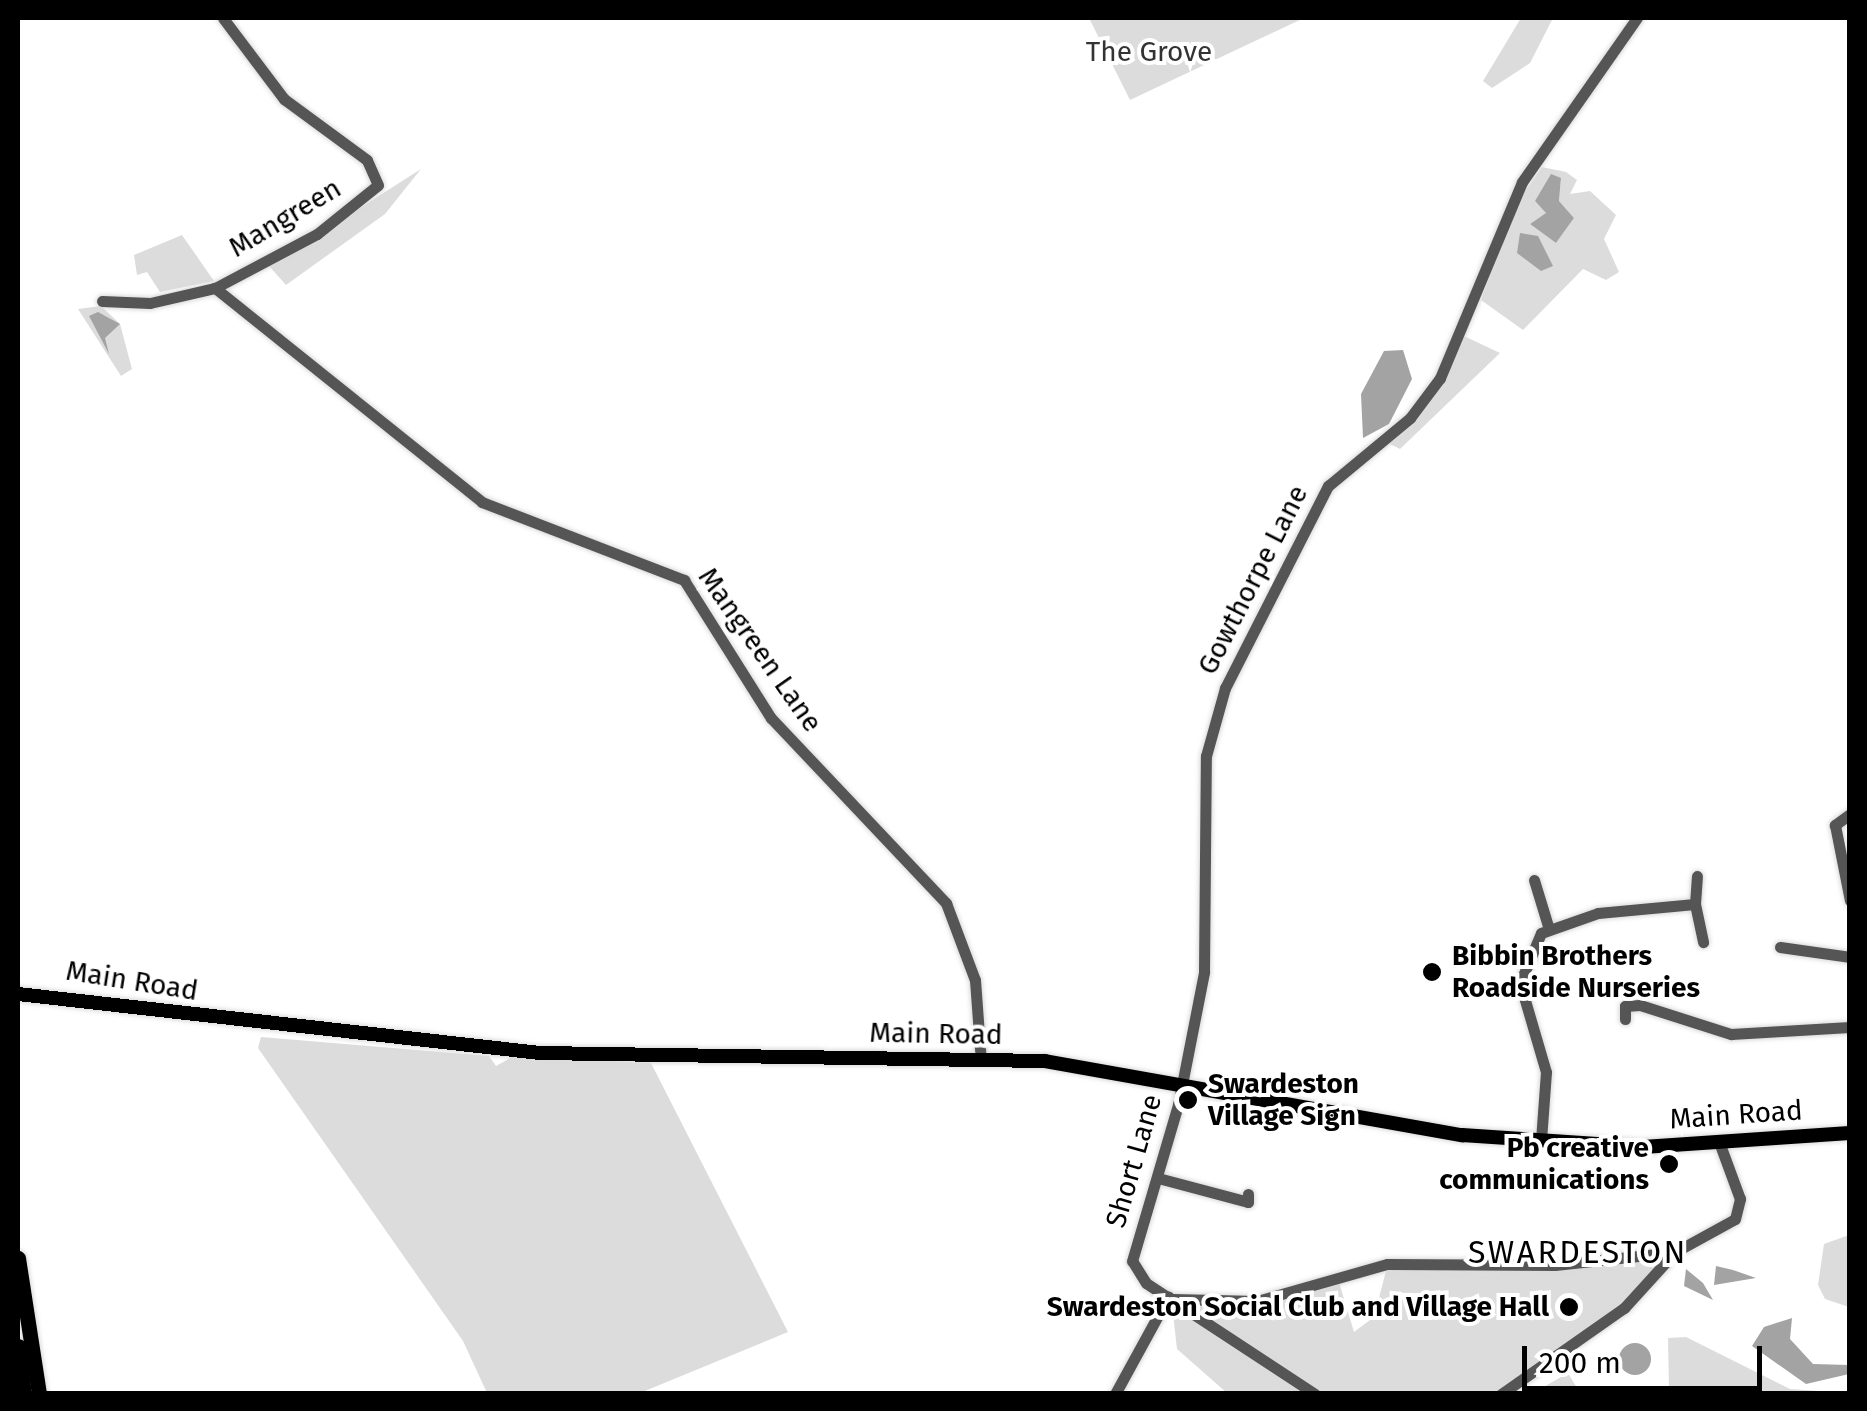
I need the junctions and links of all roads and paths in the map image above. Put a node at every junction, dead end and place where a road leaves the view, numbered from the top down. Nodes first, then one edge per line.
1 (223, 18) edge
2 (1637, 18) edge
3 (215, 288) junction
4 (102, 301) dead end
5 (1850, 814) edge
6 (1697, 876) dead end
7 (1534, 880) dead end
8 (1850, 901) edge
9 (1695, 904) junction
10 (1548, 926) junction
11 (1703, 942) dead end
12 (1780, 946) dead end
13 (1850, 957) edge
14 (18, 994) edge
15 (1625, 1007) dead end
16 (1850, 1027) edge
17 (1536, 1035) junction
18 (1522, 1038) dead end
19 (981, 1060) junction
20 (1183, 1082) junction
21 (1850, 1133) edge
22 (1542, 1140) junction
23 (1719, 1142) junction
24 (1158, 1178) junction
25 (1250, 1202) dead end
26 (1675, 1252) junction
27 (18, 1258) edge
28 (1170, 1298) junction
29 (18, 1346) edge
30 (24, 1394) edge
31 (39, 1394) edge
32 (1115, 1394) edge
33 (1314, 1394) edge
34 (1501, 1394) edge

1 - 3 street, Mangreen
2 - 20 street, Gowthorpe Lane
3 - 4 street, Mangreen
3 - 19 street, Mangreen Lane
5 - 8 street
6 - 9 street
7 - 10 street
9 - 10 street
9 - 11 street
10 - 17 street
12 - 13 street
14 - 19 main road, Main Road
15 - 16 street
17 - 18 street
17 - 22 street
19 - 20 main road, Main Road
20 - 22 main road, Main Road
20 - 24 street, Short Lane
21 - 23 main road, Main Road
22 - 23 main road, Main Road
23 - 26 street
24 - 25 street
24 - 28 street, Short Lane
26 - 28 street
26 - 34 street
27 - 31 highway
28 - 32 street
28 - 33 street
29 - 30 highway

